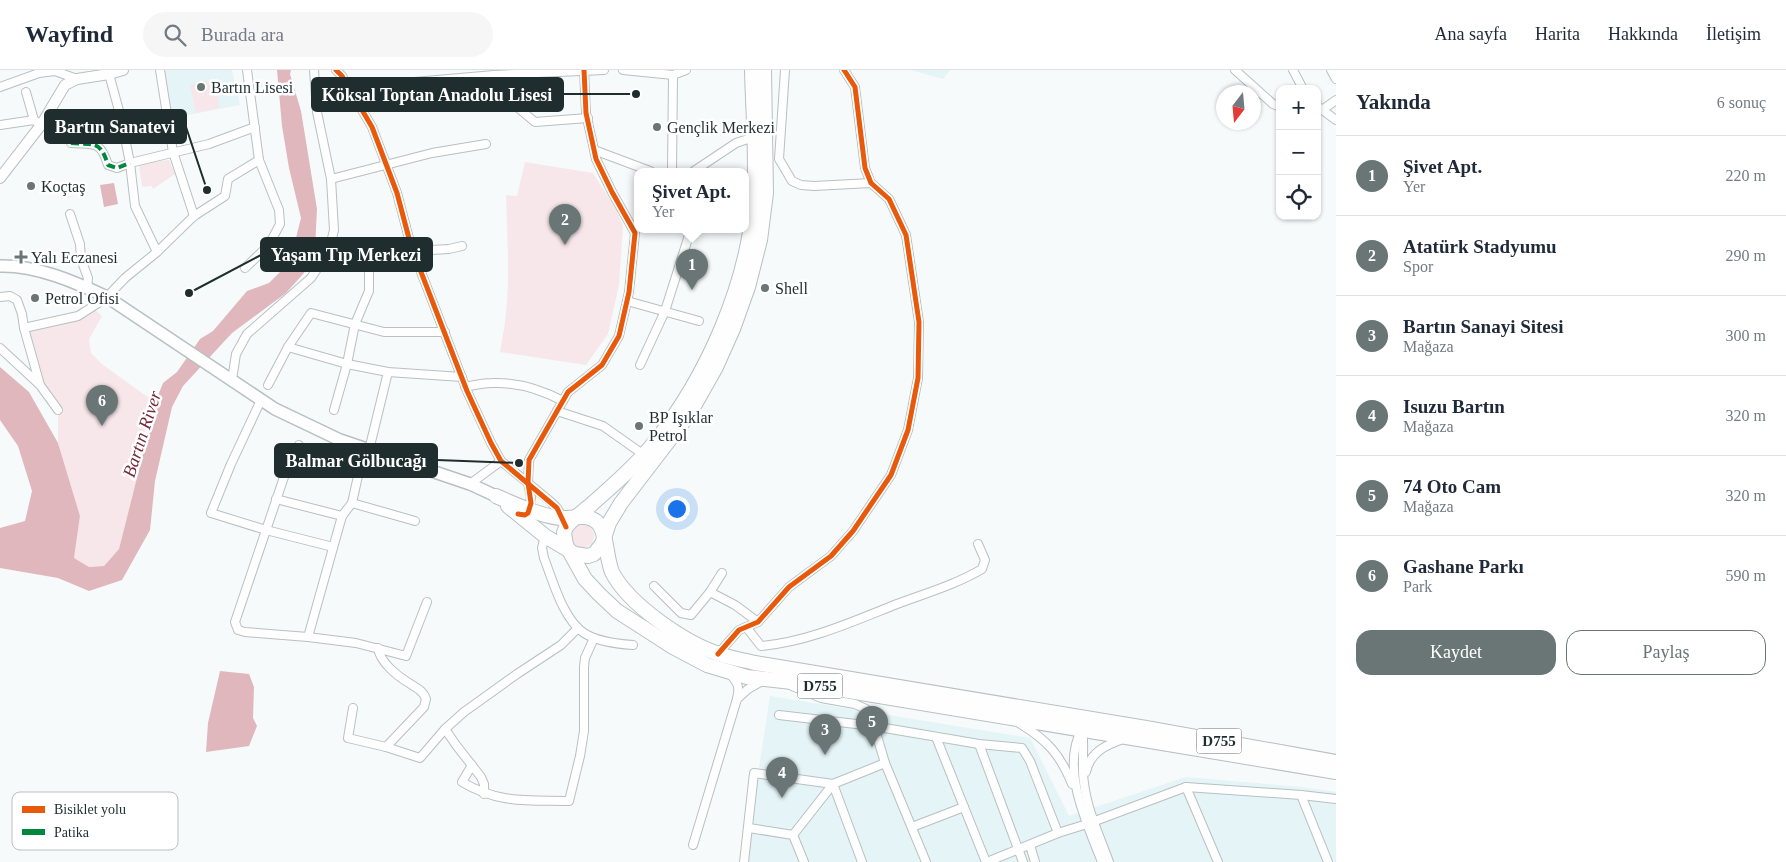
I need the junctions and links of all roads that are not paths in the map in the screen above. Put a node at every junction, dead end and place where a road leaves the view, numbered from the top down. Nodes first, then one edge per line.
1 (123, 70) edge
2 (160, 70) edge
3 (247, 70) edge
4 (314, 70) edge
5 (336, 70) edge
6 (584, 70) edge
7 (604, 70) edge
8 (623, 70) edge
9 (686, 70) edge
10 (752, 70) edge
11 (764, 70) edge
12 (785, 70) edge
13 (844, 70) edge
14 (1234, 70) edge
15 (1293, 70) edge
16 (1331, 70) edge
17 (109, 74) junction
18 (63, 75) junction
19 (494, 75) junction
20 (673, 75) junction
21 (77, 79) junction
22 (1336, 79) edge
23 (1301, 85) edge
24 (65, 86) junction
25 (0, 88) edge
26 (26, 92) dead end
27 (1336, 100) edge
28 (358, 102) junction
29 (1276, 105) edge
30 (1321, 108) edge
31 (1321, 109) edge
32 (588, 118) junction
33 (1336, 120) edge
34 (38, 123) junction
35 (0, 125) edge
36 (255, 127) junction
37 (754, 137) junction
38 (71, 143) dead end
39 (486, 144) dead end
40 (594, 150) junction
41 (173, 152) junction
42 (259, 160) junction
43 (130, 163) junction
44 (386, 165) junction
45 (642, 168) edge
46 (672, 168) edge
47 (698, 168) edge
48 (0, 178) edge
49 (331, 179) junction
50 (871, 183) junction
51 (70, 214) dead end
52 (194, 216) junction
53 (634, 225) edge
54 (635, 233) edge
55 (690, 233) edge
56 (331, 244) junction
57 (462, 246) dead end
58 (368, 248) junction
59 (412, 249) junction
60 (157, 252) junction
61 (1, 263) edge
62 (246, 268) dead end
63 (87, 287) junction
64 (0, 297) edge
65 (107, 297) junction
66 (627, 301) junction
67 (665, 310) junction
68 (698, 321) dead end
69 (354, 324) junction
70 (24, 328) junction
71 (445, 332) junction
72 (288, 347) junction
73 (0, 348) edge
74 (347, 364) junction
75 (640, 365) dead end
76 (388, 372) junction
77 (462, 377) junction
78 (232, 380) junction
79 (40, 385) junction
80 (268, 385) dead end
81 (465, 387) junction
82 (261, 400) junction
83 (563, 401) junction
84 (58, 410) dead end
85 (334, 410) dead end
86 (557, 411) junction
87 (299, 444) dead end
88 (367, 450) junction
89 (644, 455) junction
90 (501, 461) junction
91 (528, 483) junction
92 (470, 484) junction
93 (496, 496) joint
94 (276, 499) junction
95 (352, 503) junction
96 (525, 508) junction
97 (342, 516) junction
98 (415, 520) dead end
99 (568, 521) junction
100 (266, 530) junction
101 (545, 536) junction
102 (604, 538) junction
103 (978, 544) dead end
104 (333, 547) junction
105 (570, 551) junction
106 (722, 573) dead end
107 (654, 586) dead end
108 (710, 592) junction
109 (427, 602) dead end
110 (758, 622) junction
111 (746, 627) junction
112 (578, 628) junction
113 (308, 636) junction
114 (594, 638) junction
115 (633, 645) dead end
116 (378, 648) junction
117 (718, 654) junction
118 (729, 672) junction
119 (764, 679) junction
120 (780, 681) junction
121 (737, 699) junction
122 (353, 708) dead end
123 (1061, 714) junction
124 (779, 715) dead end
125 (1009, 716) junction
126 (1102, 720) junction
127 (873, 726) junction
128 (1082, 728) junction
129 (444, 729) junction
130 (1129, 736) junction
131 (936, 737) junction
132 (979, 744) junction
133 (386, 747) junction
134 (1336, 762) edge
135 (885, 764) junction
136 (472, 765) junction
137 (1336, 772) edge
138 (833, 784) junction
139 (1084, 784) junction
140 (1186, 787) junction
141 (484, 794) junction
142 (1301, 794) junction
143 (1336, 799) edge
144 (964, 808) junction
145 (1089, 820) junction
146 (912, 827) junction
147 (749, 828) junction
148 (1058, 833) junction
149 (793, 835) junction
150 (693, 845) dead end
151 (1030, 845) junction
152 (1019, 850) junction
153 (744, 862) edge
154 (804, 862) edge
155 (862, 862) edge
156 (926, 862) edge
157 (986, 862) edge
158 (1023, 862) edge
159 (1035, 862) edge
160 (1102, 862) edge
161 (1109, 862) edge
162 (1218, 862) edge
163 (1328, 862) edge

1 - 17 main road
2 - 41 street
3 - 36 street
4 - 49 street
5 - 28 street
6 - 7 street
6 - 19 street
6 - 32 street
8 - 20 street
9 - 20 street
10 - 37 highway
11 - 102 highway
12 - 50 street
13 - 50 street
14 - 29 street
15 - 23 street
16 - 22 street
17 - 21 main road
17 - 43 street
18 - 21 street
18 - 24 street
18 - 25 street
19 - 28 street
19 - 32 street
20 - 46 street
21 - 24 main road
24 - 34 main road
26 - 34 street
27 - 30 street
28 - 44 street
31 - 33 street
32 - 40 street
34 - 35 street
34 - 48 main road
36 - 41 street
36 - 42 street
37 - 47 street
37 - 89 highway
38 - 43 street
39 - 44 street
40 - 45 street
40 - 53 street
41 - 43 street
41 - 52 street
42 - 52 street
42 - 62 street
43 - 60 street
44 - 49 street
44 - 59 street
49 - 56 street
50 - 110 street
51 - 63 street
52 - 60 street
54 - 66 street
55 - 67 street
56 - 58 street
56 - 78 street
57 - 59 street
58 - 59 street
58 - 69 street
59 - 71 street
60 - 65 street
61 - 63 main road
63 - 65 main road
64 - 70 street
65 - 70 street
65 - 78 main road
66 - 67 street
66 - 83 street
67 - 68 street
67 - 75 street
69 - 71 street
69 - 72 street
69 - 74 street
70 - 79 street
71 - 77 street
72 - 74 street
72 - 80 street
73 - 79 street
74 - 76 street
74 - 85 street
76 - 77 street
76 - 88 street
77 - 81 street
78 - 82 main road
79 - 84 street
81 - 83 street
81 - 90 street
82 - 88 main road
82 - 100 street
83 - 86 street
86 - 89 street
86 - 91 street
87 - 94 street
88 - 92 main road
88 - 95 street
89 - 99 highway
90 - 91 street
90 - 92 street
91 - 96 street
91 - 99 street
92 - 93 main road
93 - 96 highway
94 - 97 street
94 - 100 street
95 - 97 street
95 - 98 street
96 - 99 highway
96 - 101 highway
97 - 104 street
99 - 102 highway
99 - 105 highway, D755
100 - 104 street
100 - 113 street
101 - 105 highway
101 - 112 street
102 - 105 highway
102 - 117 highway, D755
103 - 111 street
104 - 113 street
105 - 118 highway, D755
106 - 108 street
107 - 108 street
108 - 110 street
109 - 116 street
110 - 111 street
111 - 117 street
112 - 114 street
112 - 129 street
113 - 116 street
114 - 115 street
114 - 141 street
116 - 133 street
117 - 123 highway, D755
118 - 119 highway, D755
118 - 121 street
119 - 120 highway, D755
119 - 121 street
120 - 125 highway, D755
120 - 127 street
121 - 150 street
122 - 133 street
123 - 126 highway, D755
123 - 128 street
124 - 127 street
125 - 128 highway, D755
125 - 145 street
126 - 128 street
126 - 134 highway, D755
127 - 131 street
127 - 135 street
128 - 130 highway, D755
128 - 139 street
128 - 145 street
129 - 133 street
129 - 136 street
130 - 137 highway, D755
130 - 139 street
131 - 132 street
131 - 144 street
132 - 148 street
132 - 152 street
135 - 138 street
135 - 146 street
136 - 141 street
136 - 141 street
138 - 147 street
138 - 149 street
138 - 155 street
139 - 145 street
140 - 142 street
140 - 145 street
140 - 162 street
142 - 143 street
142 - 163 street
144 - 146 street
144 - 157 street
145 - 148 street
145 - 160 street
145 - 161 street
146 - 156 street
147 - 149 street
147 - 153 street
148 - 151 street
149 - 154 street
151 - 152 street
151 - 159 street
152 - 157 street
152 - 158 street

